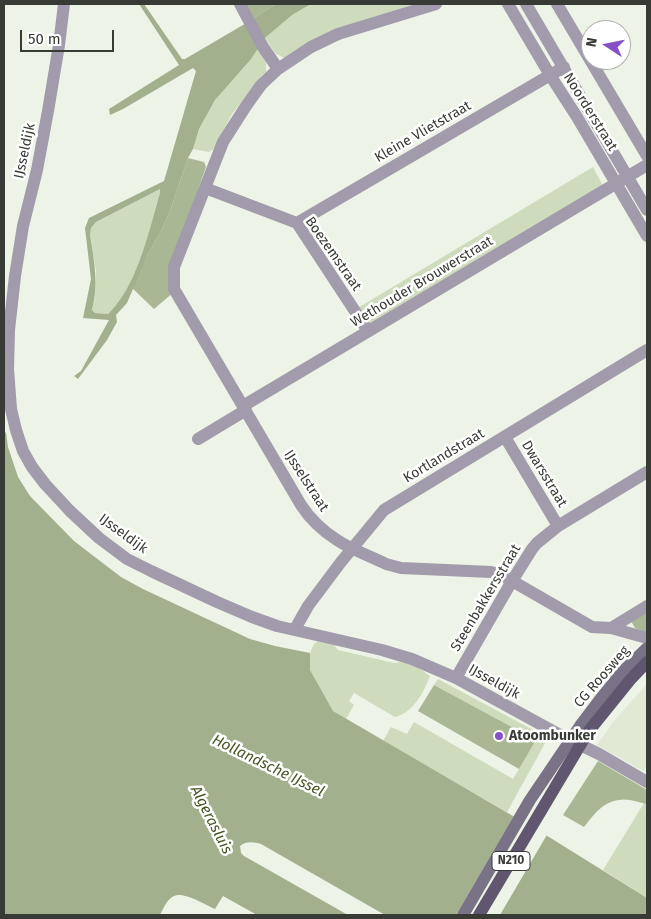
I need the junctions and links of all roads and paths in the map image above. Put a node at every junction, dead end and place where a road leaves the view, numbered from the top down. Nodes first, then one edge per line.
1 (64, 4) edge
2 (240, 4) edge
3 (436, 4) edge
4 (508, 4) edge
5 (526, 4) edge
6 (557, 4) edge
7 (564, 67) junction
8 (278, 69) junction
9 (550, 75) junction
10 (647, 156) edge
11 (647, 165) edge
12 (628, 177) junction
13 (616, 184) junction
14 (206, 188) junction
15 (647, 210) edge
16 (297, 223) junction
17 (647, 236) edge
18 (368, 331) junction
19 (647, 350) edge
20 (245, 408) junction
21 (505, 437) junction
22 (198, 439) dead end
23 (647, 472) edge
24 (558, 526) junction
25 (353, 548) junction
26 (512, 581) junction
27 (647, 606) edge
28 (611, 628) junction
29 (295, 629) junction
30 (647, 638) edge
31 (647, 648) edge
32 (647, 662) edge
33 (456, 678) junction
34 (647, 782) edge
35 (463, 915) edge
36 (479, 915) edge

1 - 29 street, IJsseldijk
2 - 8 street
3 - 8 street, IJsselstraat
4 - 9 street, Noorderstraat
5 - 7 street, Noorderstraat
6 - 10 street
7 - 9 street, Kleine Vlietstraat
7 - 12 street, Noorderstraat
8 - 14 street, IJsselstraat
9 - 13 street, Noorderstraat
9 - 16 street, Kleine Vlietstraat
11 - 12 street, Wethouder Brouwerstraat
12 - 13 street, Wethouder Brouwerstraat
12 - 15 street, Noorderstraat
13 - 17 street, Noorderstraat
13 - 18 street, Wethouder Brouwerstraat
14 - 16 street, Boezemstraat
14 - 20 street, IJsselstraat
16 - 18 street, Boezemstraat
18 - 20 street, Wethouder Brouwerstraat
19 - 21 street, Kortlandstraat
20 - 22 street, Wethouder Brouwerstraat
20 - 25 street, IJsselstraat
21 - 24 street, Dwarsstraat
21 - 25 street, Kortlandstraat
23 - 24 street, Steenbakkersstraat
24 - 26 street, Steenbakkersstraat
25 - 26 street, IJsselstraat
25 - 29 street, Kortlandstraat
26 - 28 street, IJsselstraat
26 - 33 street, Steenbakkersstraat
27 - 28 street
28 - 30 street, IJsselstraat
29 - 33 street, IJsseldijk
31 - 35 street, CG Roosweg
32 - 36 main road, CG Roosweg / N210
33 - 34 street, IJsseldijk

